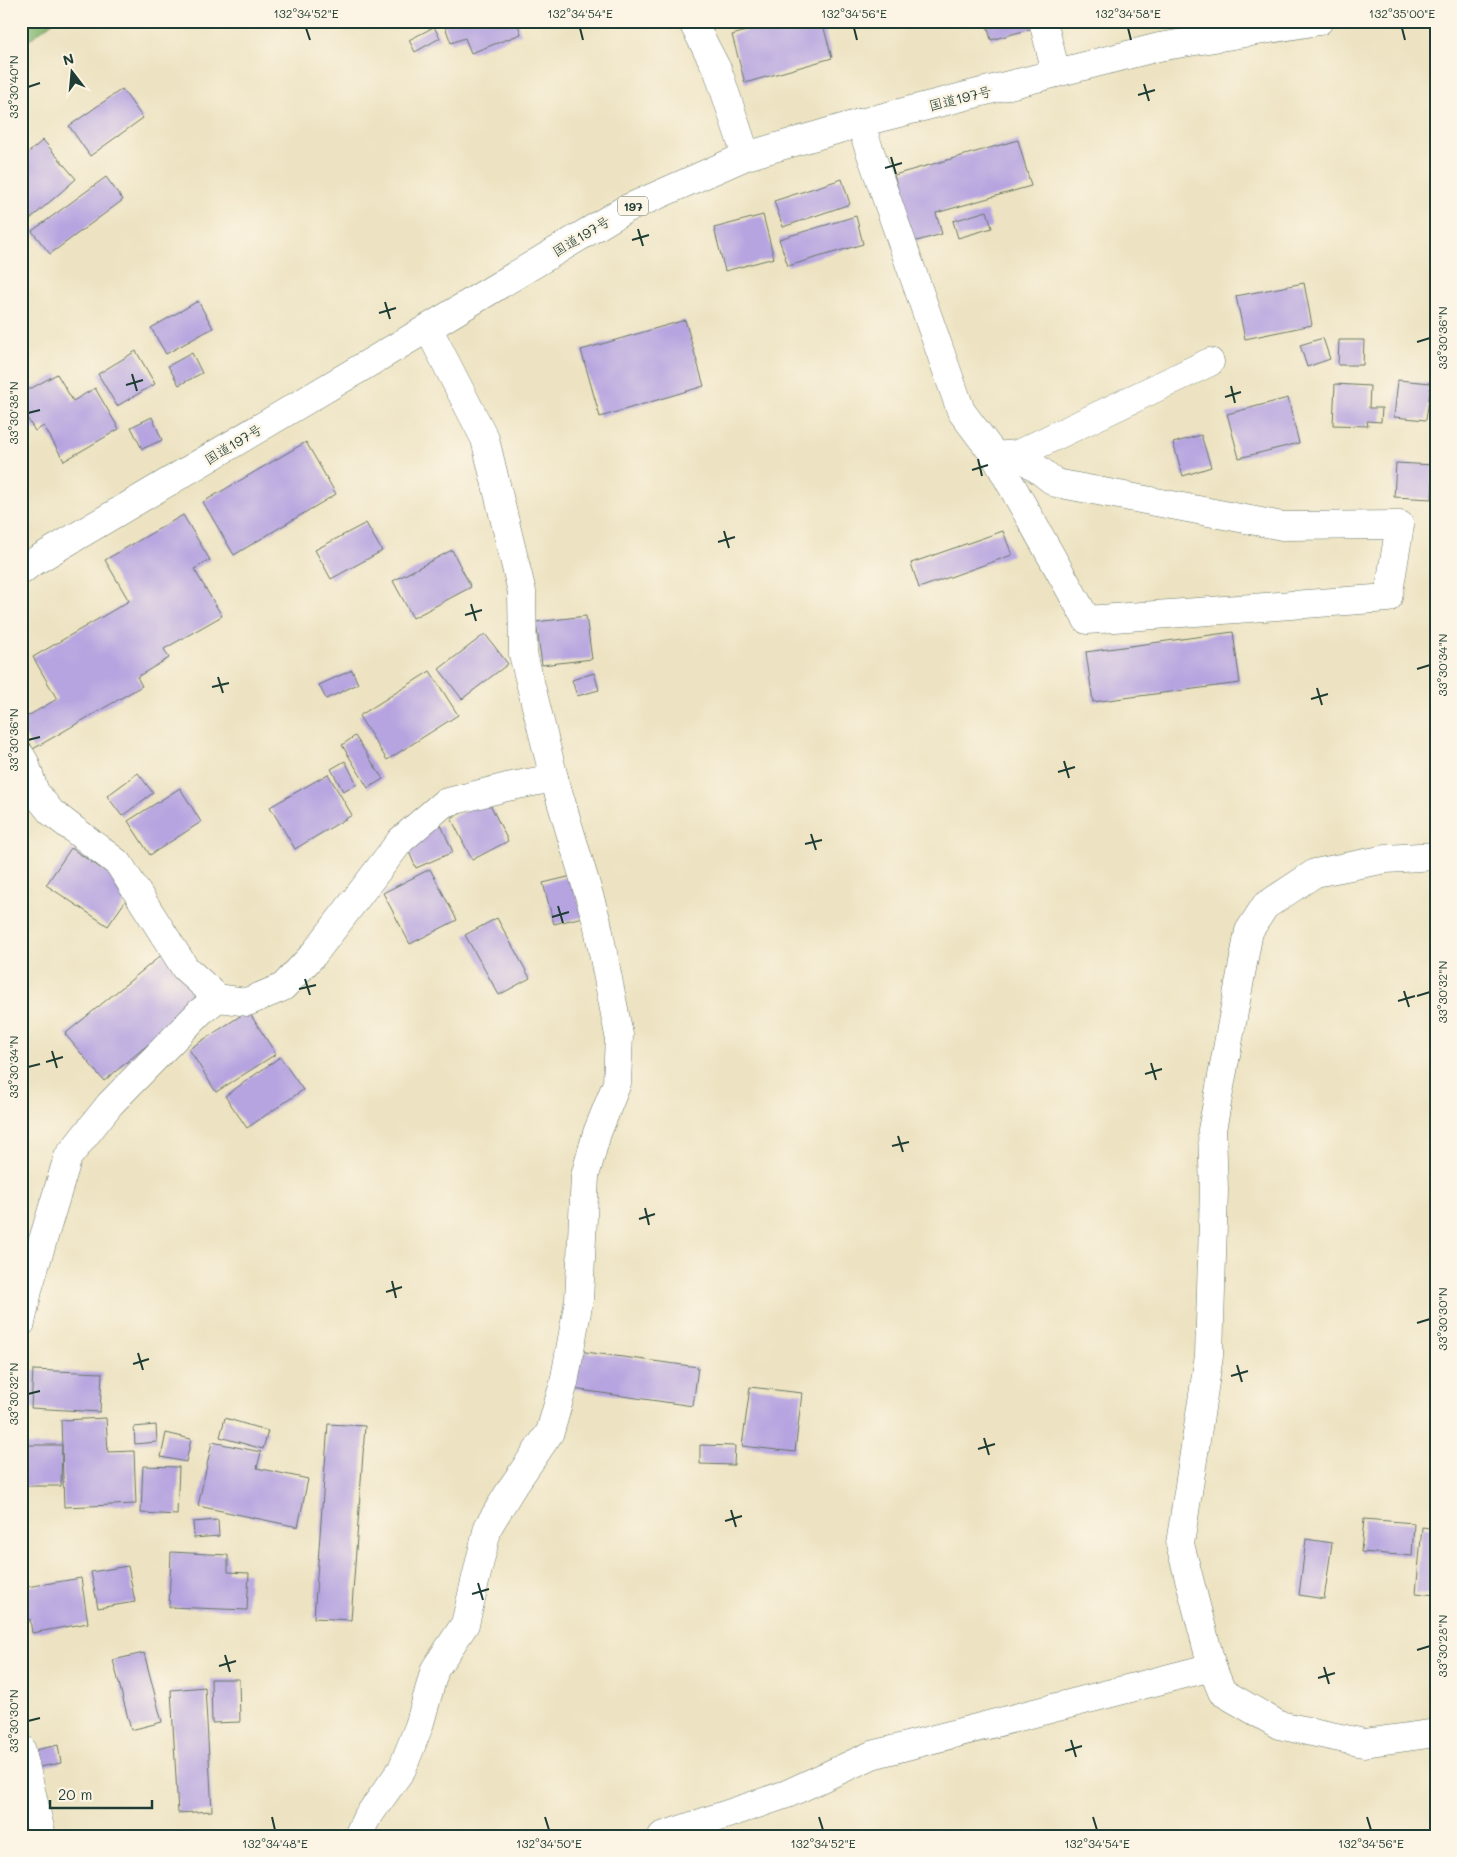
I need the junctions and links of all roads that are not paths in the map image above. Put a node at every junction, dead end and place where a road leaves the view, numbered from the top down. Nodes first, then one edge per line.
1 (692, 21) edge
2 (1043, 21) edge
3 (1319, 21) edge
4 (1056, 74) junction
5 (860, 123) junction
6 (746, 156) junction
7 (428, 328) junction
8 (1210, 362) dead end
9 (1007, 455) junction
10 (21, 571) edge
11 (21, 756) edge
12 (554, 778) junction
13 (1436, 856) edge
14 (218, 998) junction
15 (21, 1323) edge
16 (1212, 1667) junction
17 (1436, 1733) edge
18 (21, 1748) edge
19 (42, 1836) edge
20 (358, 1836) edge
21 (662, 1836) edge

1 - 6 main road
2 - 4 main road
3 - 4 main road, 国道197号 / 197
4 - 5 main road, 国道197号 / 197
5 - 6 main road, 国道197号 / 197
5 - 9 main road
6 - 7 main road, 国道197号 / 197
7 - 10 main road, 国道197号 / 197
7 - 12 main road
8 - 9 main road
9 - 9 main road
11 - 14 main road
12 - 14 main road
12 - 20 main road
13 - 16 main road
14 - 15 main road
16 - 17 main road
16 - 21 main road
18 - 19 main road

